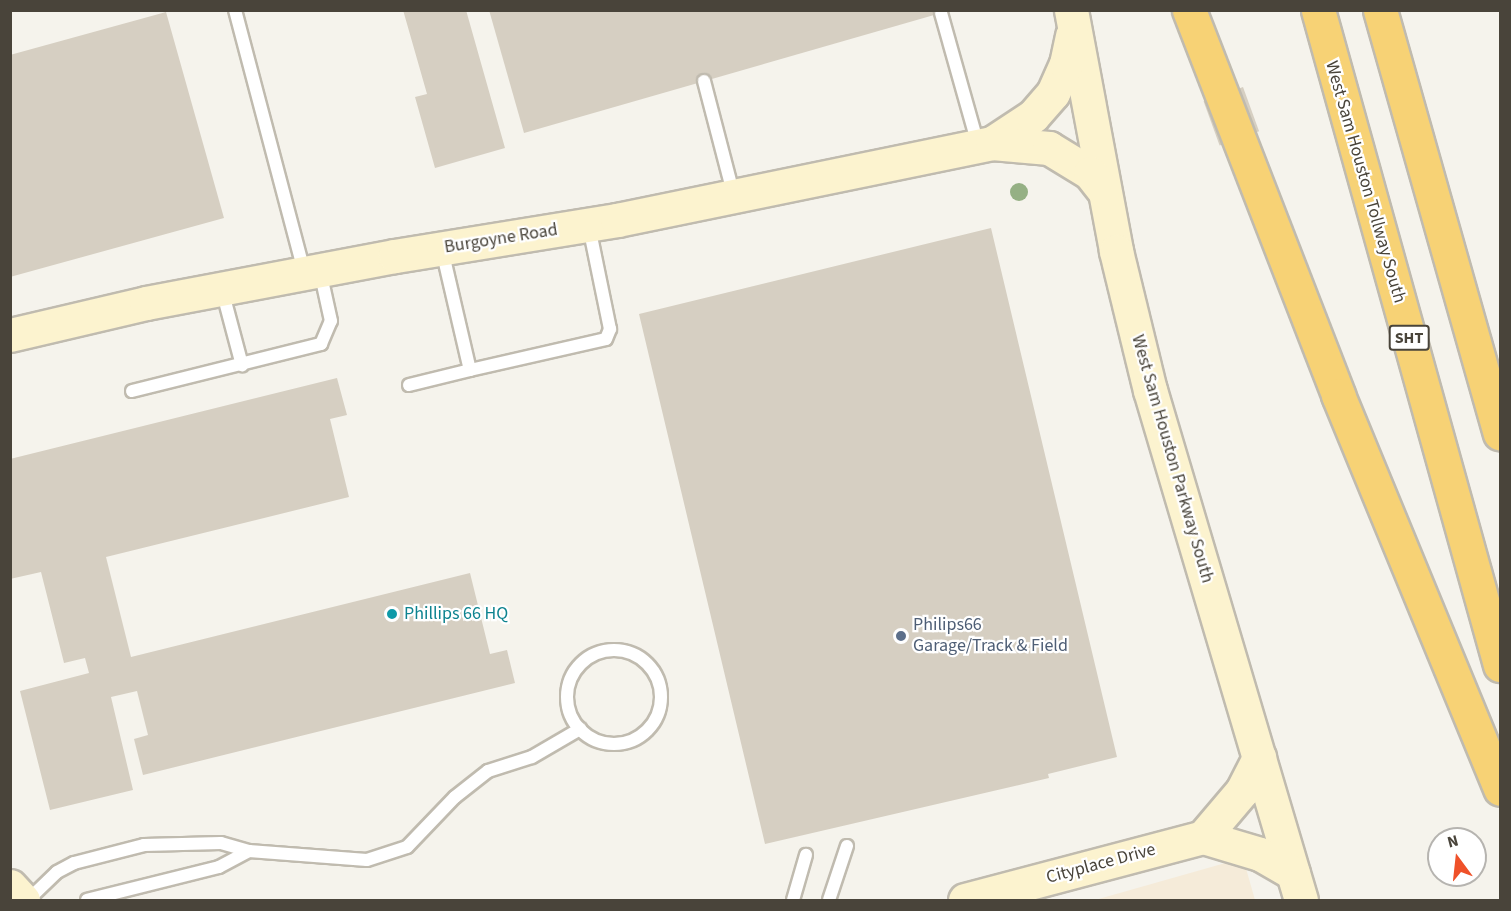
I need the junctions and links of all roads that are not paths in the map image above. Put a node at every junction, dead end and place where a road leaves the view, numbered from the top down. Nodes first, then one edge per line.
1 (235, 10) edge
2 (1071, 10) edge
3 (1189, 10) edge
4 (1318, 10) edge
5 (1380, 10) edge
6 (941, 13) dead end
7 (704, 81) dead end
8 (985, 145) junction
9 (1104, 191) junction
10 (735, 197) junction
11 (588, 225) junction
12 (442, 249) junction
13 (312, 272) junction
14 (222, 289) junction
15 (10, 335) edge
16 (242, 365) junction
17 (470, 370) junction
18 (409, 385) dead end
19 (132, 391) dead end
20 (1500, 433) edge
21 (1500, 664) edge
22 (580, 729) junction
23 (1259, 756) junction
24 (1500, 789) edge
25 (1203, 837) junction
26 (847, 846) dead end
27 (249, 851) junction
28 (806, 855) dead end
29 (10, 886) edge
30 (1297, 887) edge
31 (23, 900) edge
32 (28, 900) edge
33 (87, 900) edge
34 (793, 900) edge
35 (829, 900) edge
36 (965, 900) edge

1 - 13 lane
2 - 8 street, Burgoyne Road
2 - 9 street, West Sam Houston Parkway South
3 - 24 highway
4 - 21 highway, West Sam Houston Tollway South / SHT
5 - 20 highway
6 - 8 lane
7 - 10 lane
8 - 9 street, Burgoyne Road
8 - 10 street, Burgoyne Road
9 - 23 street, West Sam Houston Parkway South
10 - 11 street, Burgoyne Road
11 - 12 street, Burgoyne Road
11 - 17 lane
12 - 13 street, Burgoyne Road
12 - 17 lane
13 - 14 street, Burgoyne Road
13 - 16 lane
14 - 15 street, Burgoyne Road
14 - 16 lane
16 - 19 lane
17 - 18 lane
22 - 22 lane
22 - 27 lane
23 - 25 street
23 - 30 street, West Sam Houston Parkway South
25 - 30 street
25 - 36 street, Cityplace Drive
26 - 35 lane
27 - 32 lane
27 - 33 lane
28 - 34 lane
29 - 31 street

